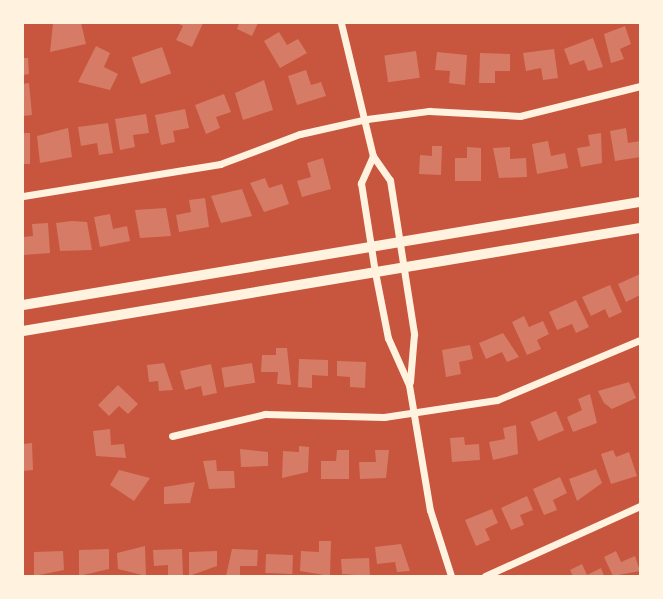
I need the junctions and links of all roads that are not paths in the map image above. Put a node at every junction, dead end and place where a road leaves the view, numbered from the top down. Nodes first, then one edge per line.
1 (341, 23) edge
2 (640, 86) edge
3 (367, 119) junction
4 (373, 156) junction
5 (23, 197) edge
6 (640, 202) edge
7 (640, 228) edge
8 (400, 244) junction
9 (371, 248) junction
10 (404, 268) junction
11 (375, 272) junction
12 (23, 305) edge
13 (23, 331) edge
14 (640, 340) edge
15 (410, 385) junction
16 (415, 414) junction
17 (172, 436) dead end
18 (640, 506) edge
19 (451, 576) edge
20 (485, 576) edge

1 - 3 street
2 - 3 street
3 - 4 street
3 - 5 street
4 - 8 street
4 - 9 street
6 - 8 main road
7 - 10 main road
8 - 9 main road
8 - 10 street
9 - 11 street
9 - 12 main road
10 - 11 main road
10 - 15 street
11 - 13 main road
11 - 15 street
14 - 16 street
15 - 16 street
16 - 17 street
16 - 19 street
18 - 20 street

